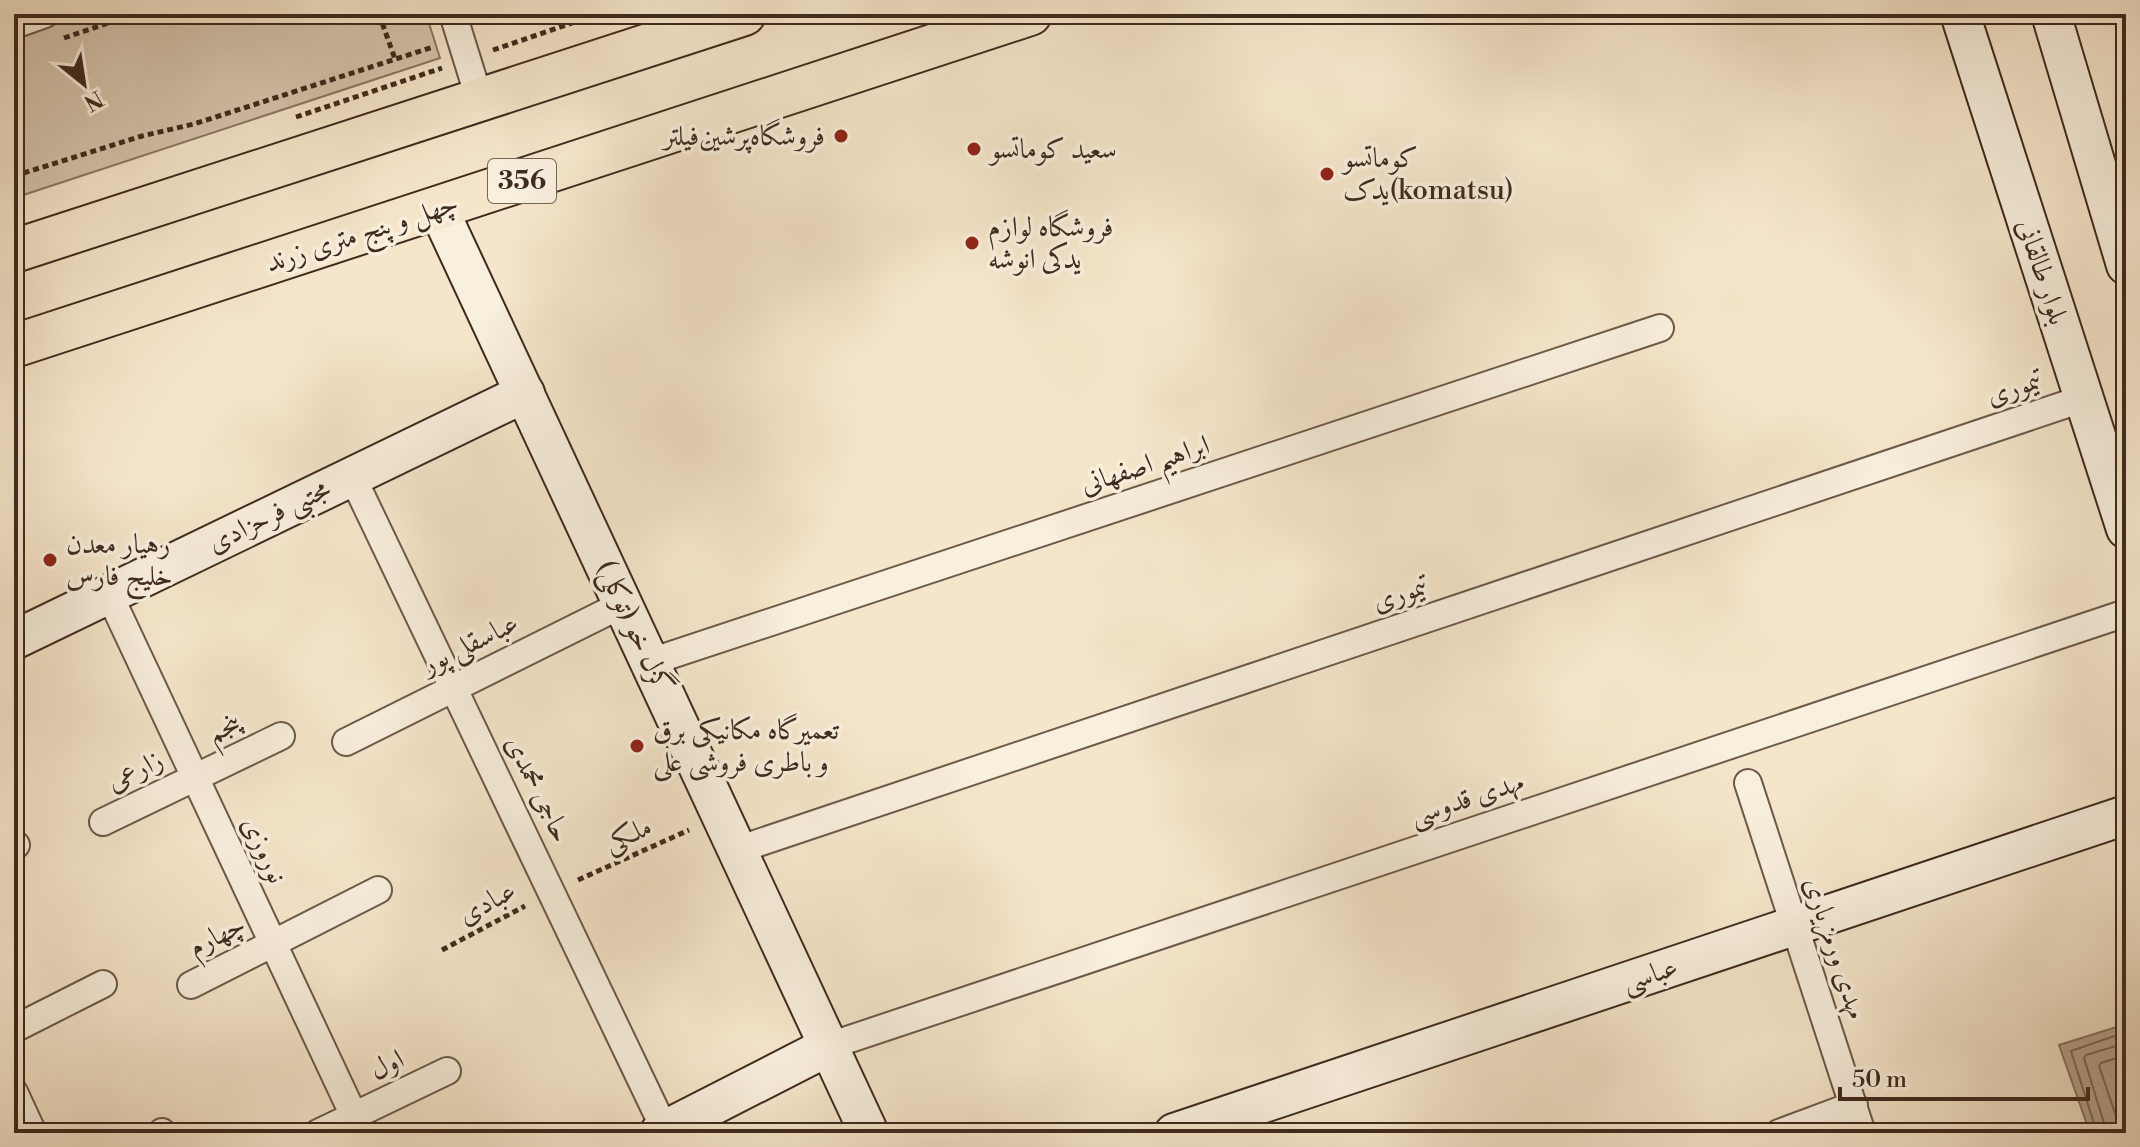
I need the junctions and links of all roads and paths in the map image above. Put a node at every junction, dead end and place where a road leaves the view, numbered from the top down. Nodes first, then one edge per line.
1 (45, 14) edge
2 (134, 14) edge
3 (379, 14) edge
4 (453, 14) edge
5 (598, 14) edge
6 (744, 14) edge
7 (1030, 14) edge
8 (1960, 14) edge
9 (2051, 14) edge
10 (14, 25) edge
11 (59, 40) dead end
12 (444, 44) dead end
13 (395, 59) junction
14 (467, 60) junction
15 (480, 101) junction
16 (285, 120) dead end
17 (14, 176) edge
18 (438, 208) junction
19 (14, 251) edge
20 (2126, 265) edge
21 (1660, 328) dead end
22 (14, 346) edge
23 (525, 393) junction
24 (2082, 399) junction
25 (352, 476) junction
26 (2126, 529) edge
27 (109, 594) junction
28 (623, 604) junction
29 (2126, 613) edge
30 (14, 640) edge
31 (650, 662) junction
32 (453, 687) junction
33 (281, 736) dead end
34 (346, 742) dead end
35 (195, 777) junction
36 (1748, 783) dead end
37 (721, 815) junction
38 (2126, 815) edge
39 (103, 822) dead end
40 (737, 850) junction
41 (378, 890) dead end
42 (551, 892) junction
43 (1794, 927) junction
44 (273, 944) junction
45 (442, 950) dead end
46 (103, 984) dead end
47 (191, 985) dead end
48 (14, 1029) edge
49 (829, 1046) junction
50 (447, 1071) dead end
51 (14, 1092) edge
52 (1854, 1105) junction
53 (358, 1124) edge
54 (662, 1131) edge
55 (33, 1133) edge
56 (318, 1133) edge
57 (869, 1133) edge
58 (1174, 1133) edge
59 (1779, 1133) edge
60 (1862, 1133) edge

1 - 10 street
2 - 11 path
3 - 13 path
4 - 14 street
5 - 14 path
6 - 15 main road
7 - 18 main road, چهل و پنج متری زرند / 356
8 - 24 street, بلوار طالقانی
9 - 20 street
12 - 13 path
13 - 17 path
14 - 15 street
14 - 16 path
15 - 19 main road
18 - 22 main road, چهل و پنج متری زرند / 356
18 - 23 street, گزل خو (توکلی)
21 - 31 street, ابراهیم اصفهانی
23 - 25 street, مجتبی فرحزادی
23 - 28 street, گزل خو (توکلی)
24 - 26 street, بلوار طالقانی
24 - 40 street, تیموری
25 - 27 street, مجتبی فرحزادی
25 - 32 street, حاجی محمدی
27 - 30 street, مجتبی فرحزادی
27 - 35 street, نوروزی
28 - 31 street, گزل خو (توکلی)
28 - 32 street, عباسقلی پور
29 - 49 street, مهدی قدوسی
31 - 37 street, گزل خو (توکلی)
32 - 34 street, عباسقلی پور
32 - 42 street, حاجی محمدی
33 - 35 street, پنجم
35 - 39 street, زارعی
35 - 44 street, نوروزی
36 - 43 street, مهدی ورمزیاری
37 - 40 street, گزل خو (توکلی)
37 - 42 path, ملکی
38 - 43 street, عباسی
40 - 49 street, گزل خو (توکلی)
41 - 44 street, چهارم
42 - 45 path, عبادی
42 - 54 street, حاجی محمدی
43 - 52 street, مهدی ورمزیاری
43 - 58 street, عباسی
44 - 47 street, چهارم
44 - 53 street, نوروزی
46 - 48 street
49 - 54 street
49 - 57 street, گزل خو (توکلی)
50 - 53 street, اول
51 - 55 street
52 - 59 street
52 - 60 street, مهدی ورمزیاری
53 - 56 street, اول

